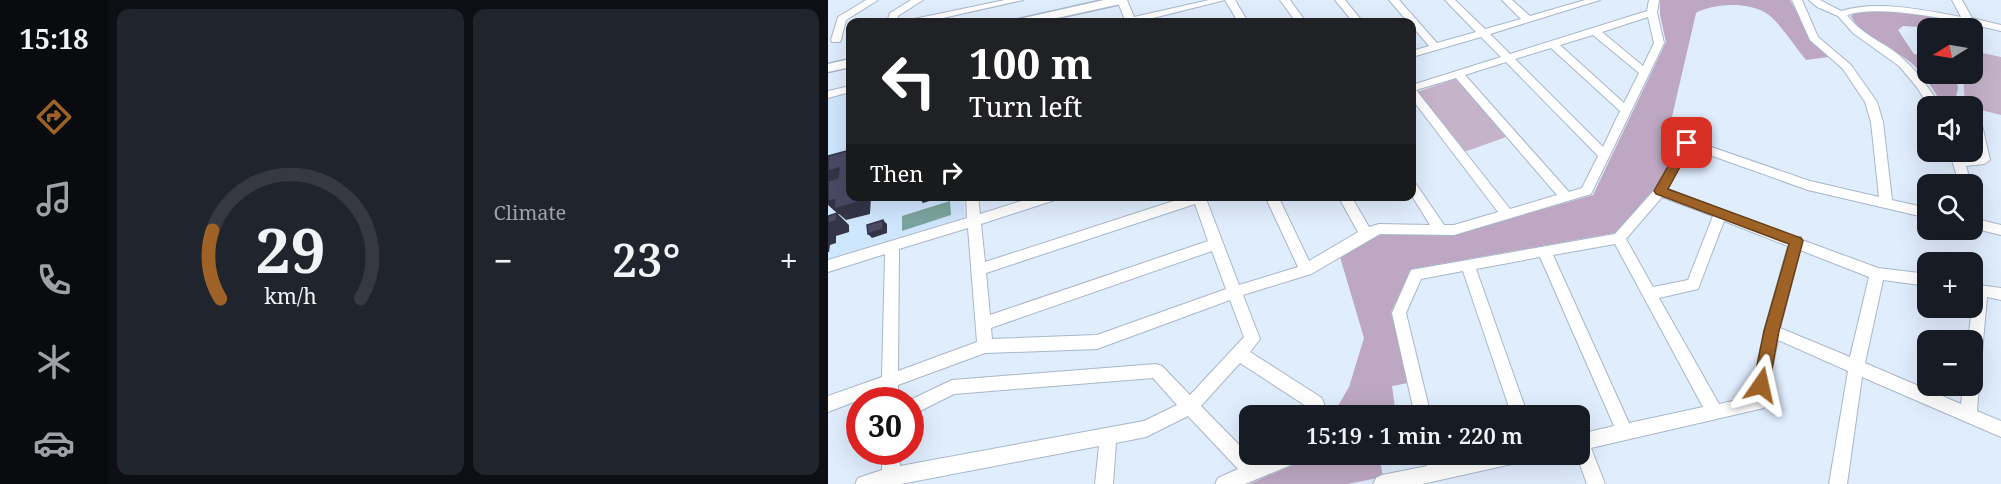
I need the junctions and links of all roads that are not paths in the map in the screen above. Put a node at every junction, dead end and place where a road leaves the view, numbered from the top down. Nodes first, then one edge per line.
1 (873, 0) edge
2 (918, 0) edge
3 (1018, 0) edge
4 (1122, 0) edge
5 (1221, 0) edge
6 (1230, 0) edge
7 (1285, 0) edge
8 (1340, 0) edge
9 (1394, 0) edge
10 (1450, 0) edge
11 (1507, 0) edge
12 (1559, 0) edge
13 (1595, 0) edge
14 (1797, 0) edge
15 (1814, 0) edge
16 (1957, 0) edge
17 (1653, 7) edge
18 (1568, 8) junction
19 (1182, 10) junction
20 (1841, 14) junction
21 (893, 18) edge
22 (958, 18) edge
23 (1042, 18) edge
24 (1129, 18) edge
25 (1147, 18) edge
26 (1186, 18) edge
27 (1241, 18) edge
28 (1297, 18) edge
29 (1355, 18) edge
30 (1410, 18) edge
31 (1967, 18) joint
32 (1528, 20) junction
33 (1983, 23) edge
34 (1416, 25) edge
35 (2001, 28) edge
36 (1595, 31) junction
37 (1482, 33) junction
38 (832, 41) edge
39 (1553, 44) junction
40 (1435, 47) junction
41 (1416, 53) edge
42 (1507, 58) junction
43 (846, 64) edge
44 (828, 68) edge
45 (1645, 73) junction
46 (1458, 74) junction
47 (1416, 89) edge
48 (846, 90) edge
49 (828, 95) edge
50 (1416, 95) edge
51 (1928, 96) edge
52 (1626, 110) junction
53 (1604, 155) junction
54 (1660, 191) junction
55 (1416, 193) edge
56 (1566, 197) junction
57 (972, 201) edge
58 (1038, 201) edge
59 (1187, 201) edge
60 (1200, 201) edge
61 (1273, 201) edge
62 (1347, 201) edge
63 (1886, 203) junction
64 (1917, 210) edge
65 (1507, 214) junction
66 (1720, 214) junction
67 (974, 221) junction
68 (1983, 224) edge
69 (1440, 229) junction
70 (2001, 230) edge
71 (1366, 234) junction
72 (1619, 238) junction
73 (1796, 241) junction
74 (1216, 244) junction
75 (892, 246) junction
76 (1544, 250) junction
77 (1467, 264) junction
78 (828, 266) edge
79 (978, 270) junction
80 (1306, 270) junction
81 (1877, 274) junction
82 (1917, 279) edge
83 (1983, 290) edge
84 (1235, 292) junction
85 (1650, 294) junction
86 (2001, 294) edge
87 (983, 324) junction
88 (1772, 331) junction
89 (985, 346) junction
90 (1240, 354) junction
91 (1856, 367) junction
92 (889, 382) junction
93 (889, 387) edge
94 (1970, 396) edge
95 (924, 402) edge
96 (828, 404) edge
97 (1317, 405) edge
98 (1421, 405) edge
99 (1516, 405) edge
100 (1189, 407) junction
101 (1715, 413) junction
102 (1968, 415) junction
103 (2001, 429) edge
104 (1625, 432) junction
105 (1108, 436) junction
106 (1590, 440) edge
107 (890, 465) edge
108 (1270, 465) edge
109 (1435, 465) edge
110 (1472, 465) edge
111 (1589, 465) edge
112 (1253, 472) junction
113 (1437, 473) junction
114 (891, 480) edge
115 (864, 484) edge
116 (1104, 484) edge
117 (1224, 484) edge
118 (1382, 484) edge
119 (1596, 484) edge
120 (1838, 484) edge

1 - 38 street
2 - 21 street
3 - 22 street
4 - 23 street
4 - 24 street
5 - 19 street
6 - 27 street
7 - 28 street
8 - 29 street
9 - 30 street
10 - 37 street
11 - 32 street
12 - 18 street
13 - 18 street
14 - 63 street
15 - 20 street
16 - 31 street
17 - 36 street
17 - 45 street
18 - 32 street
19 - 25 street
19 - 26 street
20 - 31 street
20 - 51 street
32 - 37 street
33 - 35 street
34 - 40 street
36 - 39 street
36 - 45 street
37 - 40 street
37 - 42 street
39 - 42 street
39 - 52 street
40 - 41 street
42 - 46 street
42 - 53 street
43 - 44 street
45 - 52 street
46 - 47 street
46 - 56 street
48 - 49 street
50 - 65 street
52 - 53 street
53 - 56 street
54 - 63 street
54 - 66 street
54 - 72 street
55 - 69 street
56 - 65 street
57 - 67 street
58 - 67 street
59 - 79 street
60 - 74 street
61 - 80 street
62 - 71 street
63 - 64 street
65 - 69 street
66 - 73 street
66 - 85 street
67 - 75 street
67 - 79 street
68 - 70 street
69 - 71 street
71 - 80 street
72 - 76 street
72 - 85 street
73 - 81 street
73 - 88 street
74 - 84 street
74 - 87 street
75 - 78 street
75 - 92 street
76 - 77 street
76 - 104 street
77 - 98 street
77 - 99 street
79 - 87 street
80 - 84 street
81 - 82 street
81 - 91 street
83 - 86 street
84 - 89 street
84 - 90 street
85 - 101 street
87 - 89 street
88 - 91 street
88 - 101 street
89 - 92 street
90 - 97 street
90 - 100 street
91 - 102 street
91 - 120 street
92 - 93 street
92 - 96 street
94 - 102 street
95 - 100 street
100 - 105 street
100 - 112 street
101 - 104 street
102 - 103 street
104 - 106 street
105 - 114 street
105 - 116 street
107 - 114 street
108 - 112 street
109 - 113 street
110 - 113 street
111 - 119 street
112 - 117 street
113 - 118 street
114 - 115 street

